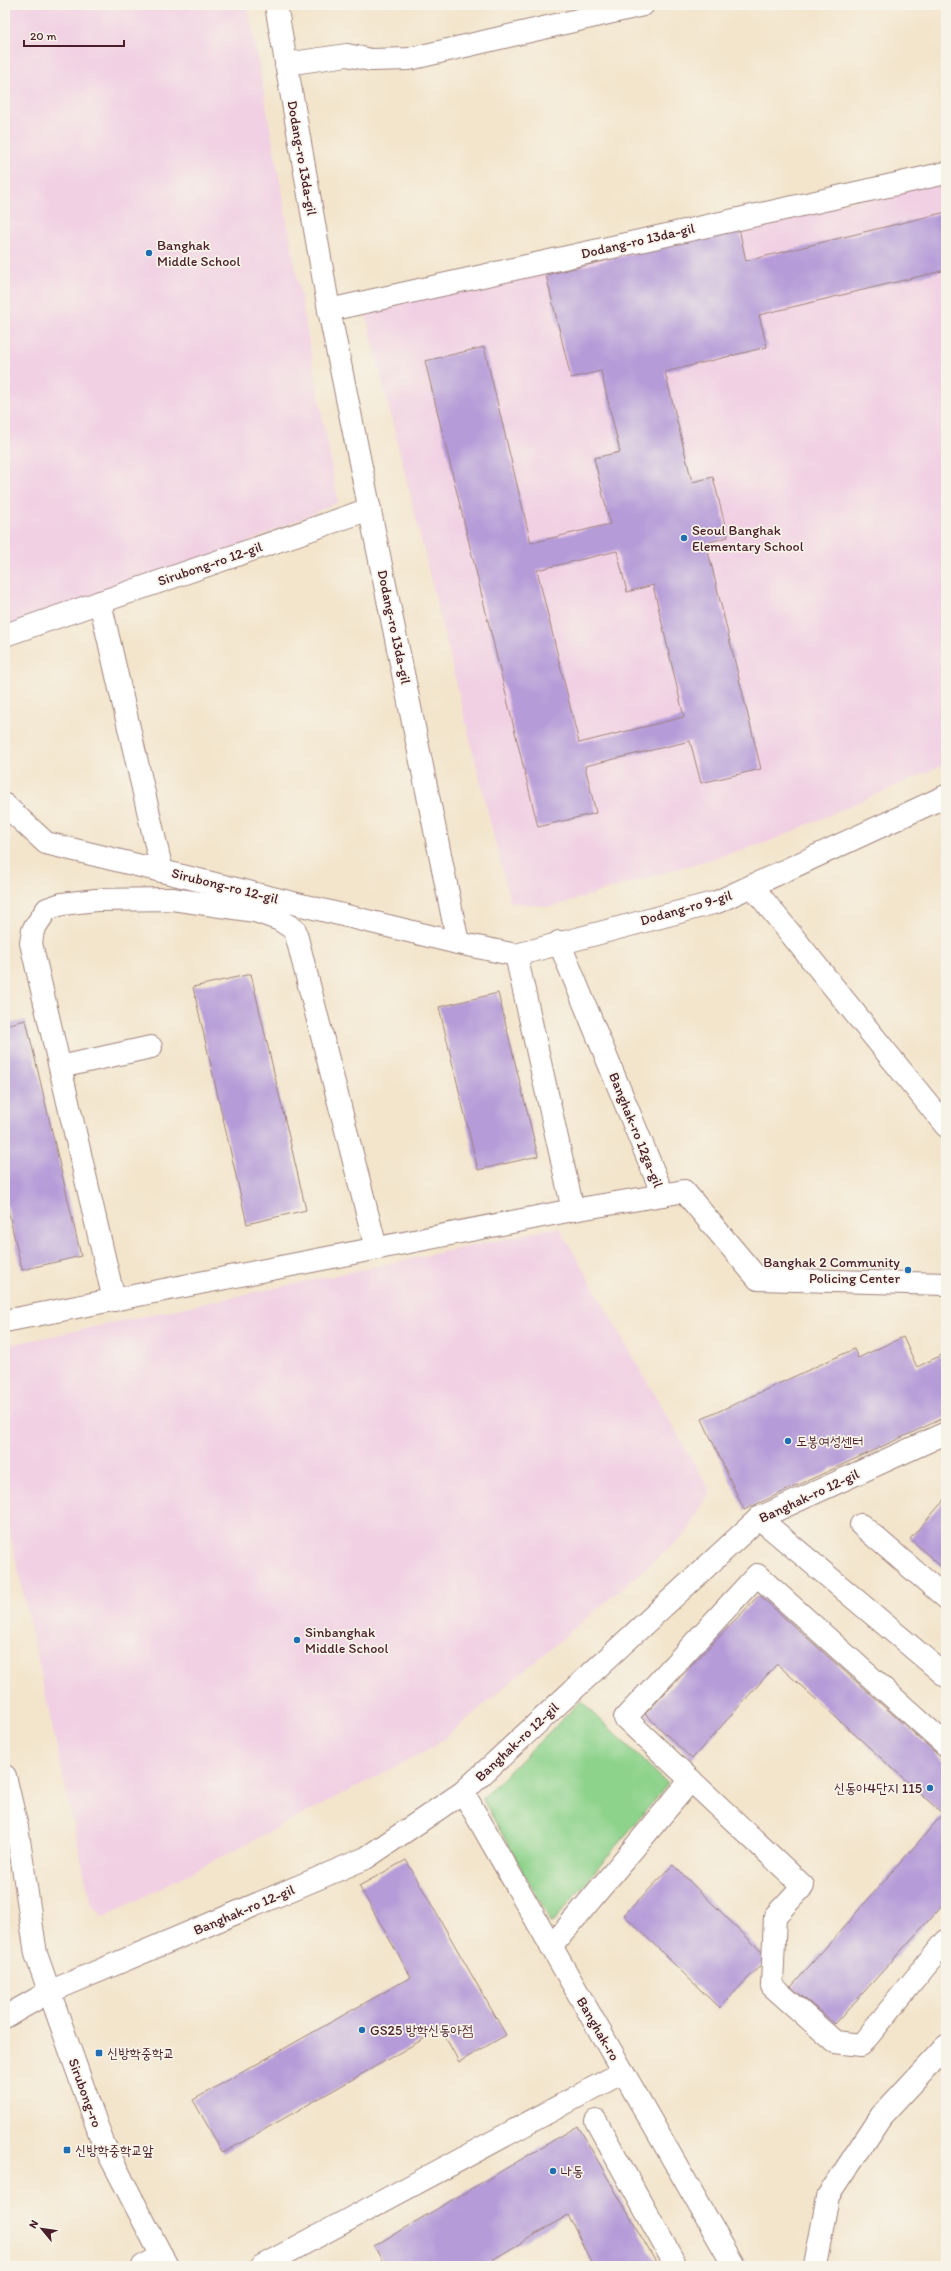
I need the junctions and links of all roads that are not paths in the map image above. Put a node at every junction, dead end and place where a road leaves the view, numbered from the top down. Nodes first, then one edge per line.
1 (276, 5) edge
2 (643, 5) edge
3 (286, 64) junction
4 (946, 173) edge
5 (329, 310) junction
6 (370, 508) junction
7 (100, 602) junction
8 (5, 635) edge
9 (946, 796) edge
10 (5, 805) edge
11 (162, 871) junction
12 (752, 886) junction
13 (559, 942) junction
14 (458, 943) junction
15 (516, 955) junction
16 (151, 1047) dead end
17 (60, 1067) junction
18 (946, 1126) edge
19 (663, 1195) junction
20 (573, 1210) junction
21 (376, 1248) junction
22 (946, 1284) edge
23 (114, 1300) junction
24 (5, 1320) edge
25 (946, 1433) edge
26 (759, 1518) junction
27 (861, 1524) dead end
28 (946, 1598) edge
29 (946, 1676) edge
30 (946, 1745) edge
31 (5, 1776) edge
32 (691, 1780) junction
33 (463, 1792) junction
34 (13, 1859) edge
35 (946, 1941) edge
36 (551, 1946) junction
37 (49, 1992) junction
38 (5, 2017) edge
39 (946, 2046) edge
40 (623, 2072) junction
41 (596, 2121) dead end
42 (164, 2261) edge
43 (143, 2266) edge
44 (262, 2266) edge
45 (676, 2266) edge
46 (734, 2266) edge
47 (815, 2266) edge

1 - 3 street, Dodang-ro 13da-gil
2 - 3 street
3 - 5 street, Dodang-ro 13da-gil
4 - 5 street, Dodang-ro 13da-gil
5 - 6 street, Dodang-ro 13da-gil
6 - 7 street, Sirubong-ro 12-gil
6 - 14 street, Dodang-ro 13da-gil
7 - 8 street, Sirubong-ro 12-gil
7 - 11 street
9 - 12 street, Dodang-ro 9-gil
10 - 11 street, Sirubong-ro 12-gil
11 - 14 street, Sirubong-ro 12-gil
12 - 13 street, Dodang-ro 9-gil
12 - 18 street
13 - 15 street, Dodang-ro 9-gil
13 - 19 street, Banghak-ro 12ga-gil
14 - 15 street, Dodang-ro 9-gil
15 - 20 street
16 - 17 street
17 - 21 street
17 - 23 street
19 - 20 street
19 - 22 street, Banghak-ro 12ga-gil
20 - 21 street
21 - 23 street
23 - 24 street
25 - 26 street, Banghak-ro 12-gil
26 - 29 street
26 - 33 street, Banghak-ro 12-gil
27 - 28 street
30 - 32 street
31 - 34 street, Sirubong-ro
32 - 35 street
32 - 36 street
33 - 36 street, Banghak-ro
33 - 37 street, Banghak-ro 12-gil
34 - 37 street, Sirubong-ro
36 - 40 street, Banghak-ro
37 - 38 street
37 - 42 street, Sirubong-ro
39 - 47 street
40 - 44 street
40 - 46 street, Banghak-ro
41 - 45 street
42 - 43 street, Sirubong-ro

